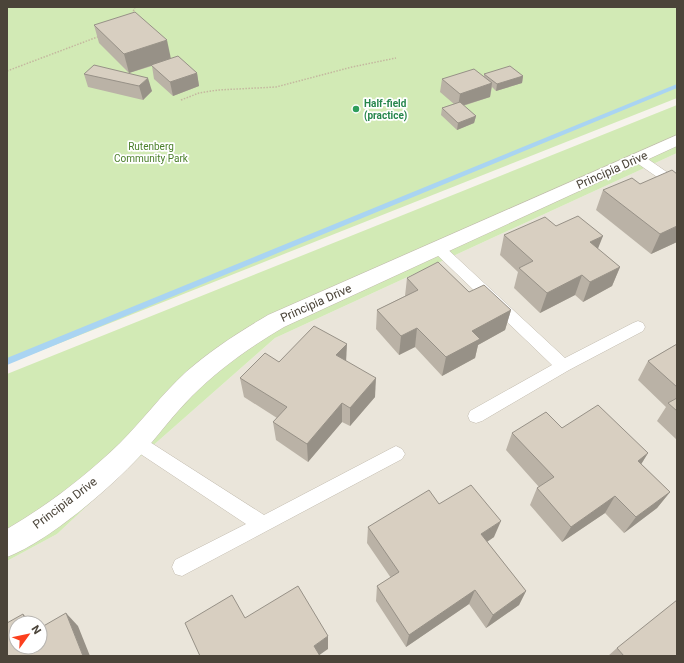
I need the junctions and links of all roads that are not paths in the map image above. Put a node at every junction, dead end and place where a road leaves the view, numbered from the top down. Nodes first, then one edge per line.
1 (677, 140) edge
2 (638, 158) junction
3 (677, 186) edge
4 (438, 248) junction
5 (638, 327) dead end
6 (563, 366) junction
7 (476, 416) dead end
8 (136, 442) junction
9 (396, 454) dead end
10 (263, 524) junction
11 (7, 544) edge
12 (182, 567) dead end

1 - 2 street, Principia Drive
2 - 3 lane
2 - 4 street, Principia Drive
4 - 6 lane
4 - 8 street, Principia Drive
5 - 6 lane
6 - 7 lane
8 - 10 lane
8 - 11 street, Principia Drive
9 - 10 lane
10 - 12 lane

